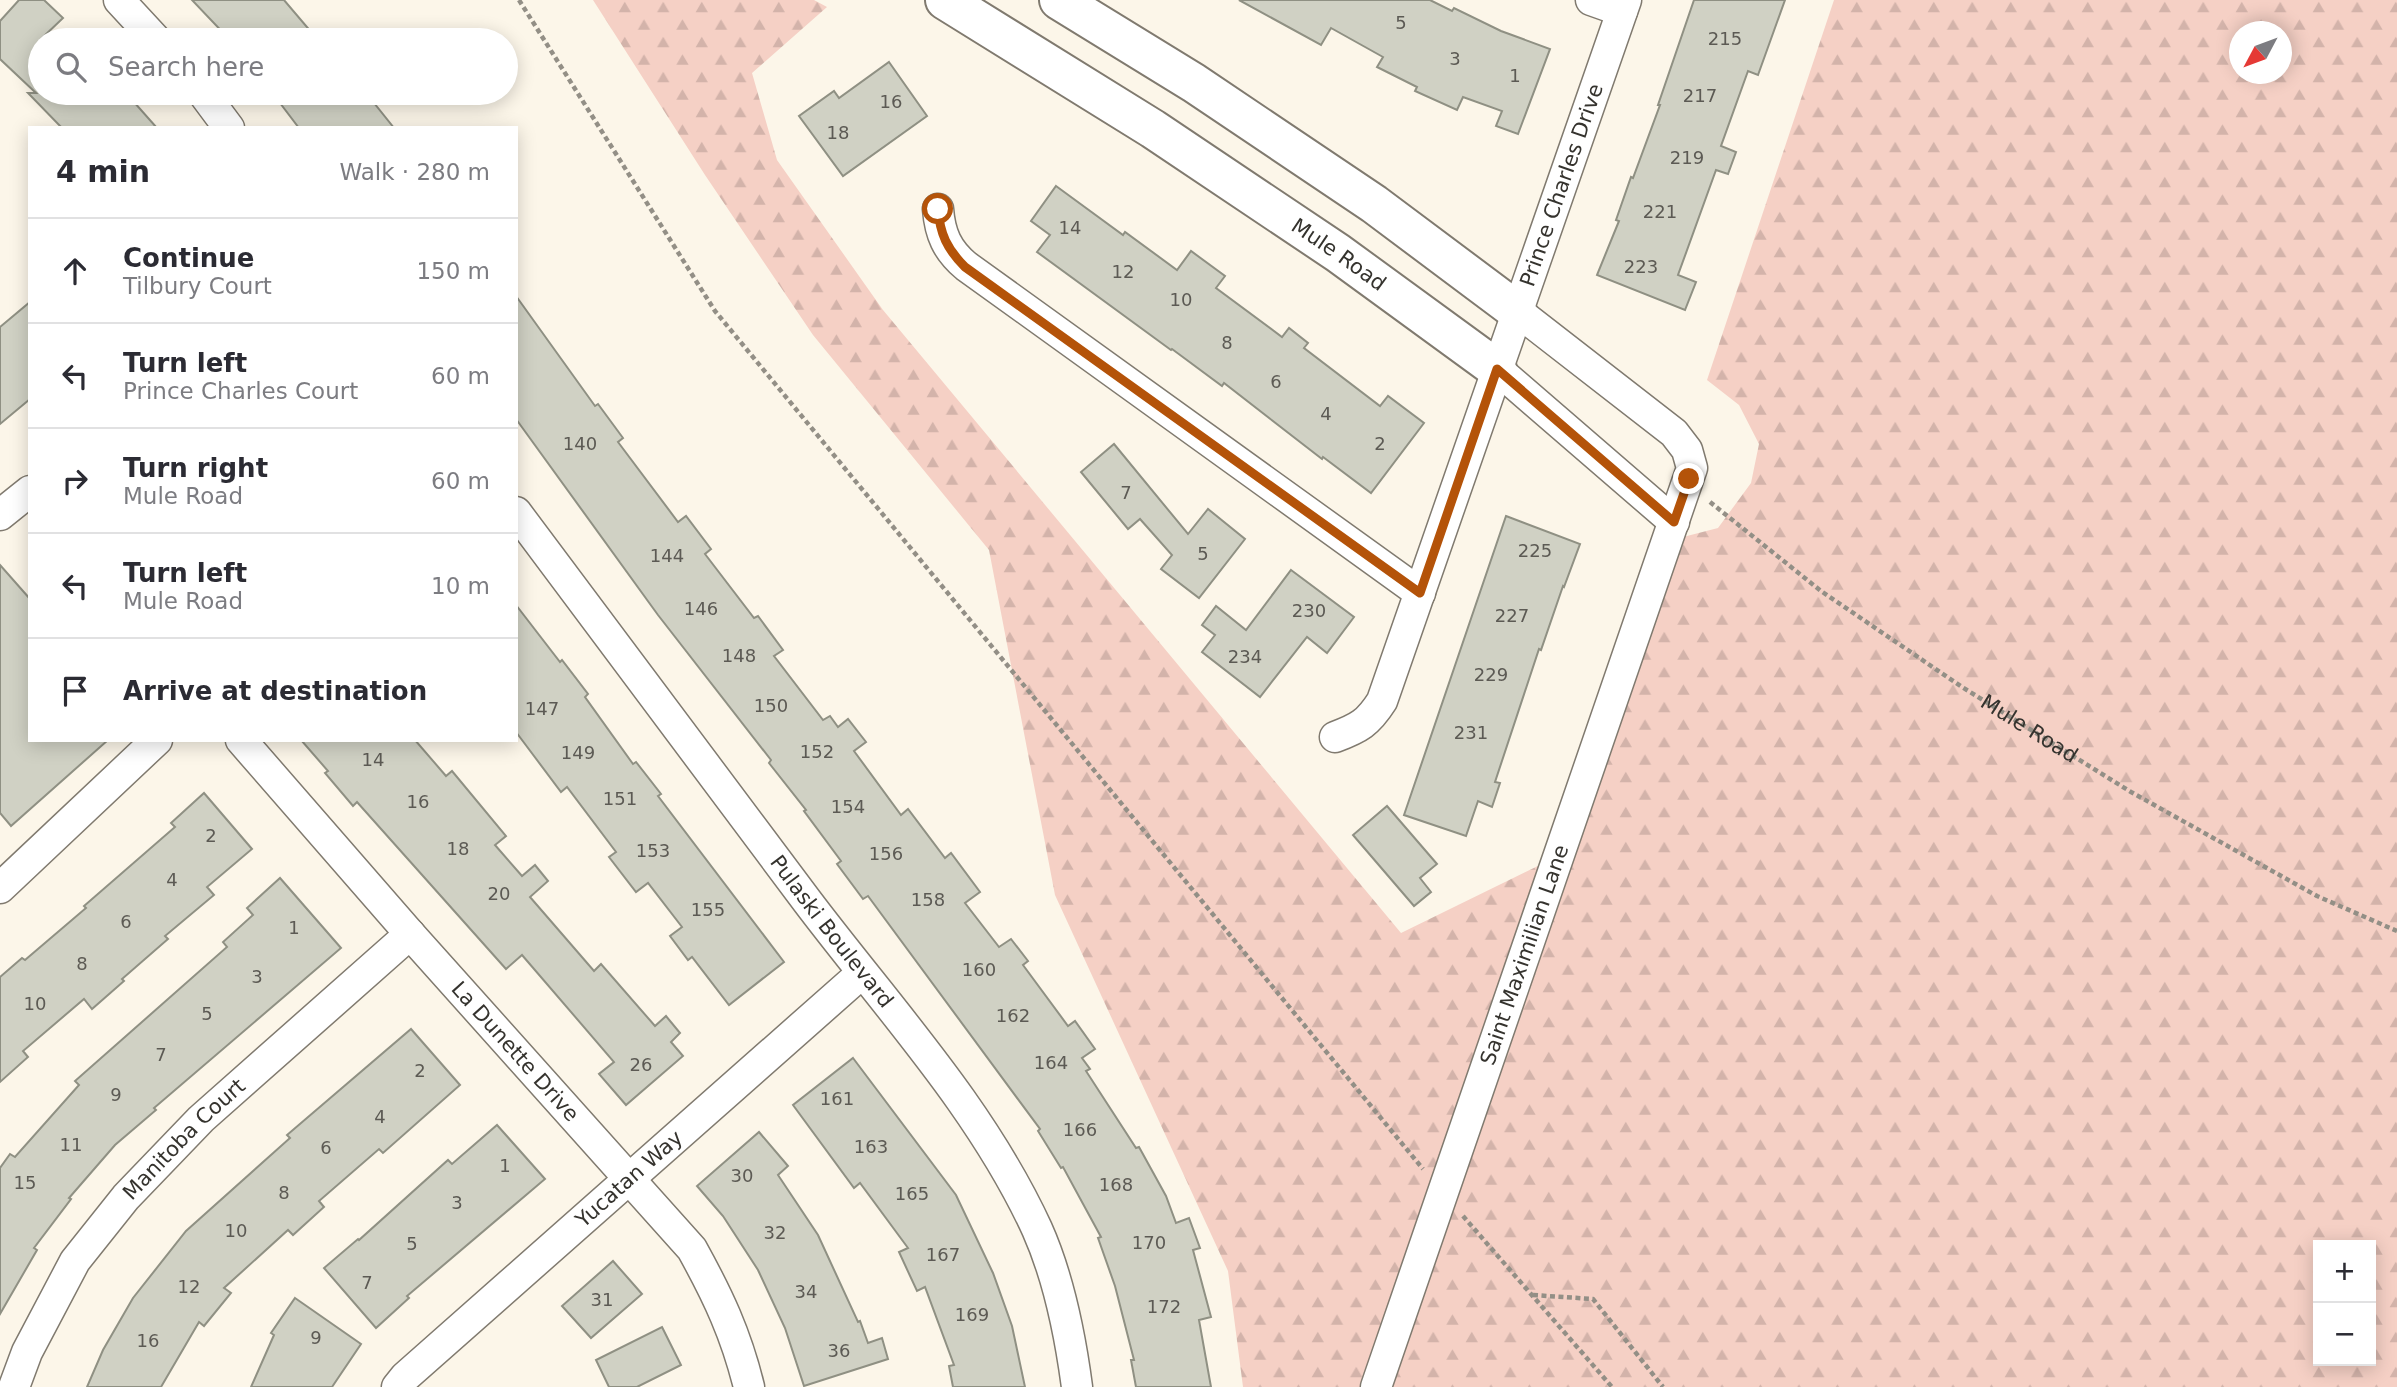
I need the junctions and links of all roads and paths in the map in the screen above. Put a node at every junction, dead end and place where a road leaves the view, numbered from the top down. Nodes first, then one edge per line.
1 (119, 0) edge
2 (519, 0) edge
3 (946, 0) edge
4 (1059, 0) edge
5 (1591, 0) edge
6 (1624, 6) edge
7 (145, 28) edge
8 (212, 105) edge
9 (228, 126) edge
10 (938, 209) dead end
11 (1517, 311) junction
12 (1497, 369) junction
13 (1687, 484) junction
14 (28, 493) edge
15 (0, 515) edge
16 (518, 515) edge
17 (1674, 522) junction
18 (1420, 593) junction
19 (1335, 737) dead end
20 (155, 742) edge
21 (243, 742) edge
22 (0, 888) edge
23 (2397, 931) edge
24 (410, 934) junction
25 (862, 973) junction
26 (629, 1178) junction
27 (1443, 1193) junction
28 (1532, 1295) junction
29 (14, 1387) edge
30 (397, 1387) edge
31 (749, 1387) edge
32 (1077, 1387) edge
33 (1376, 1387) edge
34 (1612, 1387) edge
35 (1663, 1387) edge

1 - 7 street
2 - 27 path
3 - 12 main road, Mule Road
4 - 11 main road
5 - 6 street
6 - 11 street, Prince Charles Drive
8 - 9 street
10 - 18 street
11 - 12 street, Prince Charles Drive
11 - 13 street
12 - 17 street, Mule Road
12 - 18 street, Prince Charles Drive
13 - 17 street
13 - 23 path, Mule Road
14 - 15 street
16 - 25 street, Pulaski Boulevard
17 - 27 street, Saint Maximilian Lane
18 - 19 street, Prince Charles Drive
20 - 22 street
21 - 24 street, La Dunette Drive
24 - 26 street, La Dunette Drive
24 - 29 street, Manitoba Court
25 - 26 street, Yucatan Way
25 - 32 street, Pulaski Boulevard
26 - 30 street, Yucatan Way
26 - 31 street, La Dunette Drive
27 - 28 path
27 - 33 street, Saint Maximilian Lane
28 - 34 path
28 - 35 path

